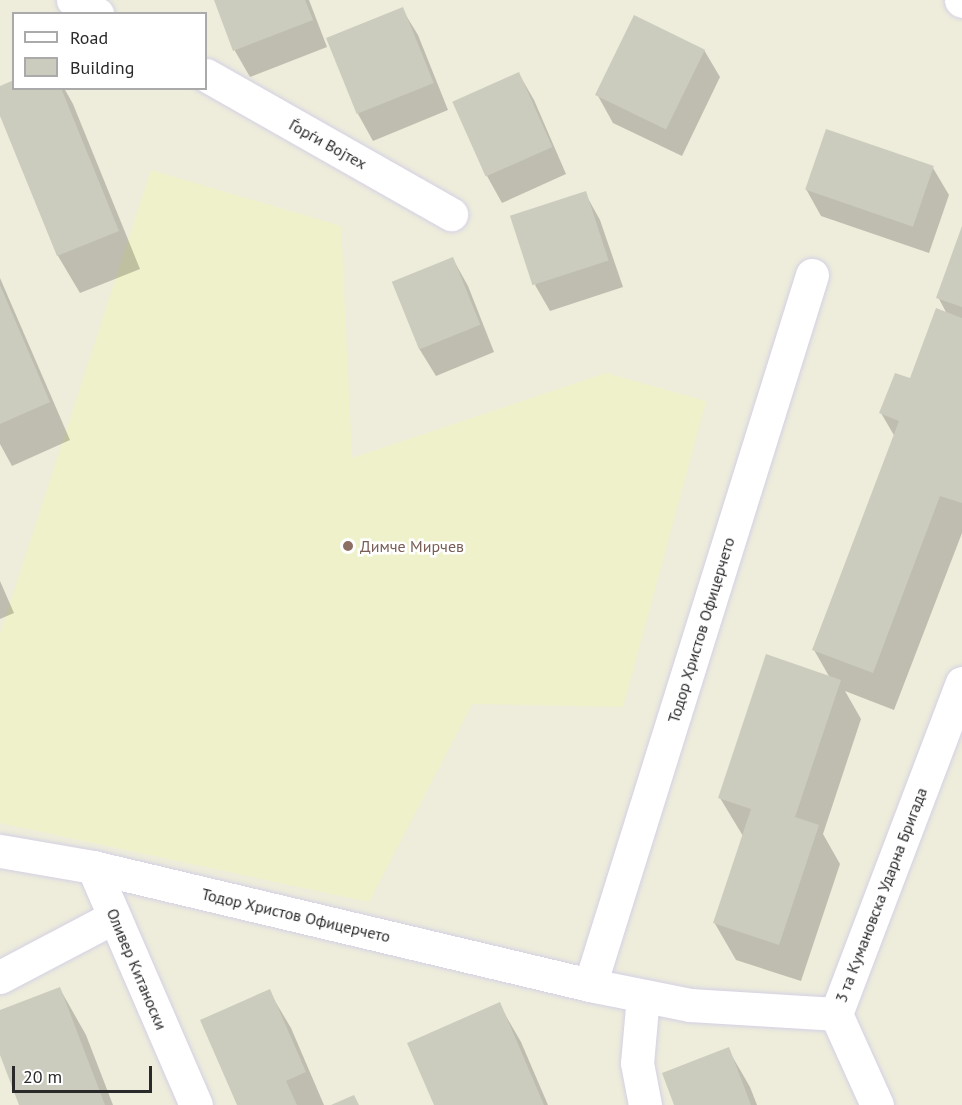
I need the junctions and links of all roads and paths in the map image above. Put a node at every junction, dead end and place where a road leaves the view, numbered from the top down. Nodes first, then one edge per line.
1 (73, 0) edge
2 (94, 12) edge
3 (207, 76) edge
4 (451, 214) dead end
5 (812, 275) dead end
6 (962, 683) edge
7 (0, 851) edge
8 (93, 867) junction
9 (114, 917) junction
10 (0, 978) edge
11 (591, 985) junction
12 (643, 996) junction
13 (836, 1014) junction
14 (196, 1105) edge
15 (645, 1105) edge
16 (877, 1105) edge

1 - 2 street
3 - 4 street, Ѓорѓи Војтех
5 - 11 street, Тодор Христов Офицерчето
6 - 13 street, 3 та Кумановска Ударна Бригада
7 - 8 street, Тодор Христов Офицерчето
8 - 9 street, Оливер Китаноски
8 - 11 street, Тодор Христов Офицерчето
9 - 10 street
9 - 14 street, Оливер Китаноски
11 - 12 street, Тодор Христов Офицерчето
12 - 13 street, Тодор Христов Офицерчето
12 - 15 street
13 - 16 street, 3 та Кумановска Ударна Бригада

